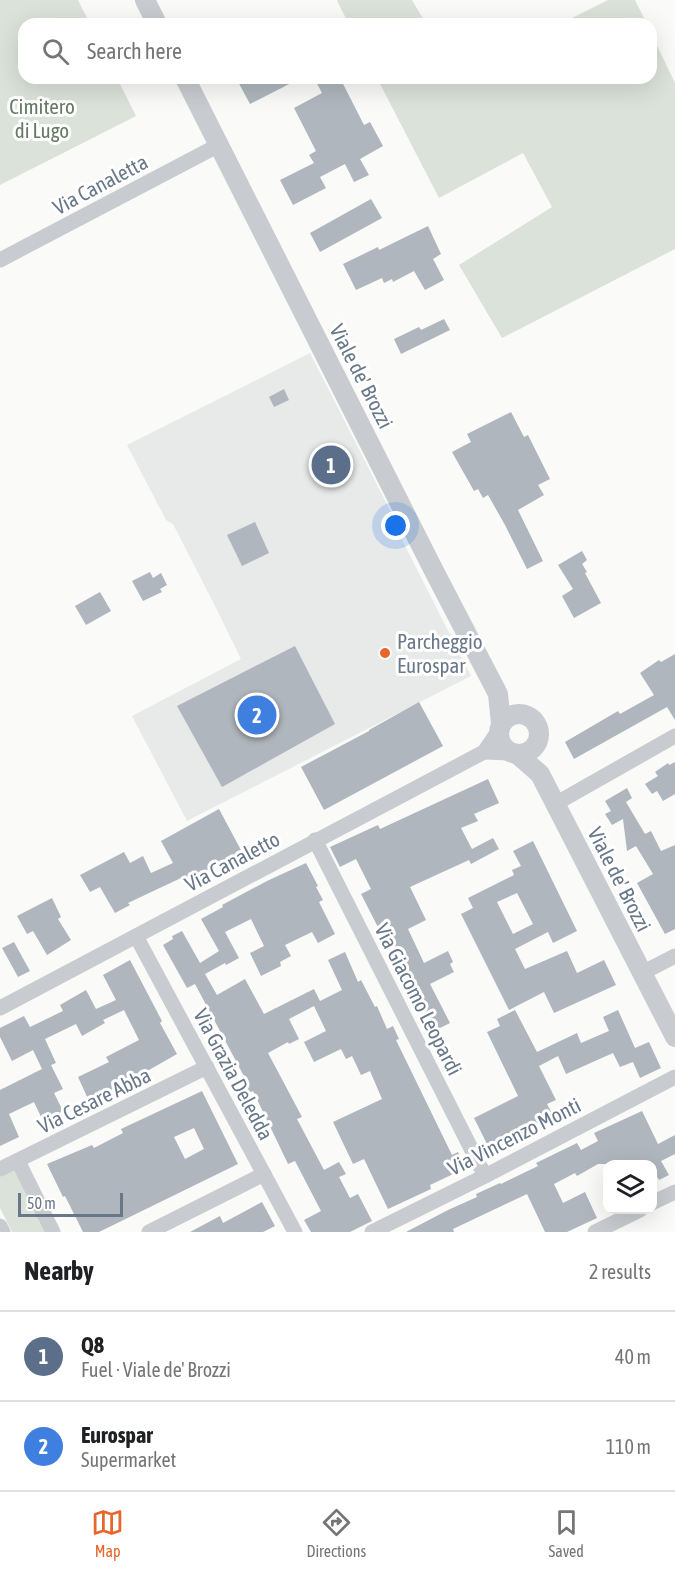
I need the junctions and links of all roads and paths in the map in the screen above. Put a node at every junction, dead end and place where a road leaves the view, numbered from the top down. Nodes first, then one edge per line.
1 (145, 0) edge
2 (154, 18) edge
3 (188, 84) edge
4 (219, 145) junction
5 (0, 260) edge
6 (498, 694) junction
7 (524, 715) junction
8 (500, 727) junction
9 (675, 736) edge
10 (538, 741) junction
11 (484, 752) junction
12 (514, 753) junction
13 (540, 774) junction
14 (555, 804) junction
15 (315, 840) junction
16 (136, 936) junction
17 (675, 956) edge
18 (642, 973) junction
19 (0, 1008) edge
20 (675, 1037) edge
21 (207, 1068) junction
22 (675, 1077) edge
23 (18, 1161) junction
24 (0, 1170) edge
25 (264, 1174) junction
26 (485, 1176) junction
27 (675, 1192) edge
28 (657, 1201) edge
29 (630, 1214) edge
30 (0, 1226) edge
31 (3, 1232) edge
32 (53, 1232) edge
33 (149, 1232) edge
34 (296, 1232) edge
35 (372, 1232) edge
36 (595, 1232) edge

1 - 2 street
3 - 4 street, Viale de' Brozzi
4 - 5 street, Via Canaletta
4 - 6 street, Viale de' Brozzi
6 - 7 street, Viale de' Brozzi
6 - 8 street, Viale de' Brozzi
7 - 8 street
7 - 10 street, Viale de' Brozzi
8 - 11 street, Via Canaletto
8 - 12 street, Viale de' Brozzi
9 - 14 street
10 - 12 street
10 - 13 street, Viale de' Brozzi
11 - 12 street, Via Canaletto
11 - 15 street, Via Canaletto
12 - 13 street, Viale de' Brozzi
13 - 14 street, Viale de' Brozzi
14 - 18 street, Viale de' Brozzi
15 - 16 street, Via Canaletto
15 - 26 street, Via Giacomo Leopardi
16 - 19 street, Via Canaletto
16 - 21 street, Via Grazia Deledda
17 - 18 street
18 - 20 street, Viale de' Brozzi
21 - 23 street, Via Cesare Abba
21 - 25 street, Via Grazia Deledda
22 - 26 street, Via Vincenzo Monti
23 - 24 street, Via Cesare Abba
23 - 32 street
25 - 33 street
25 - 34 street, Via Grazia Deledda
26 - 35 street, Via Vincenzo Monti
27 - 28 street
29 - 36 street
30 - 31 street

